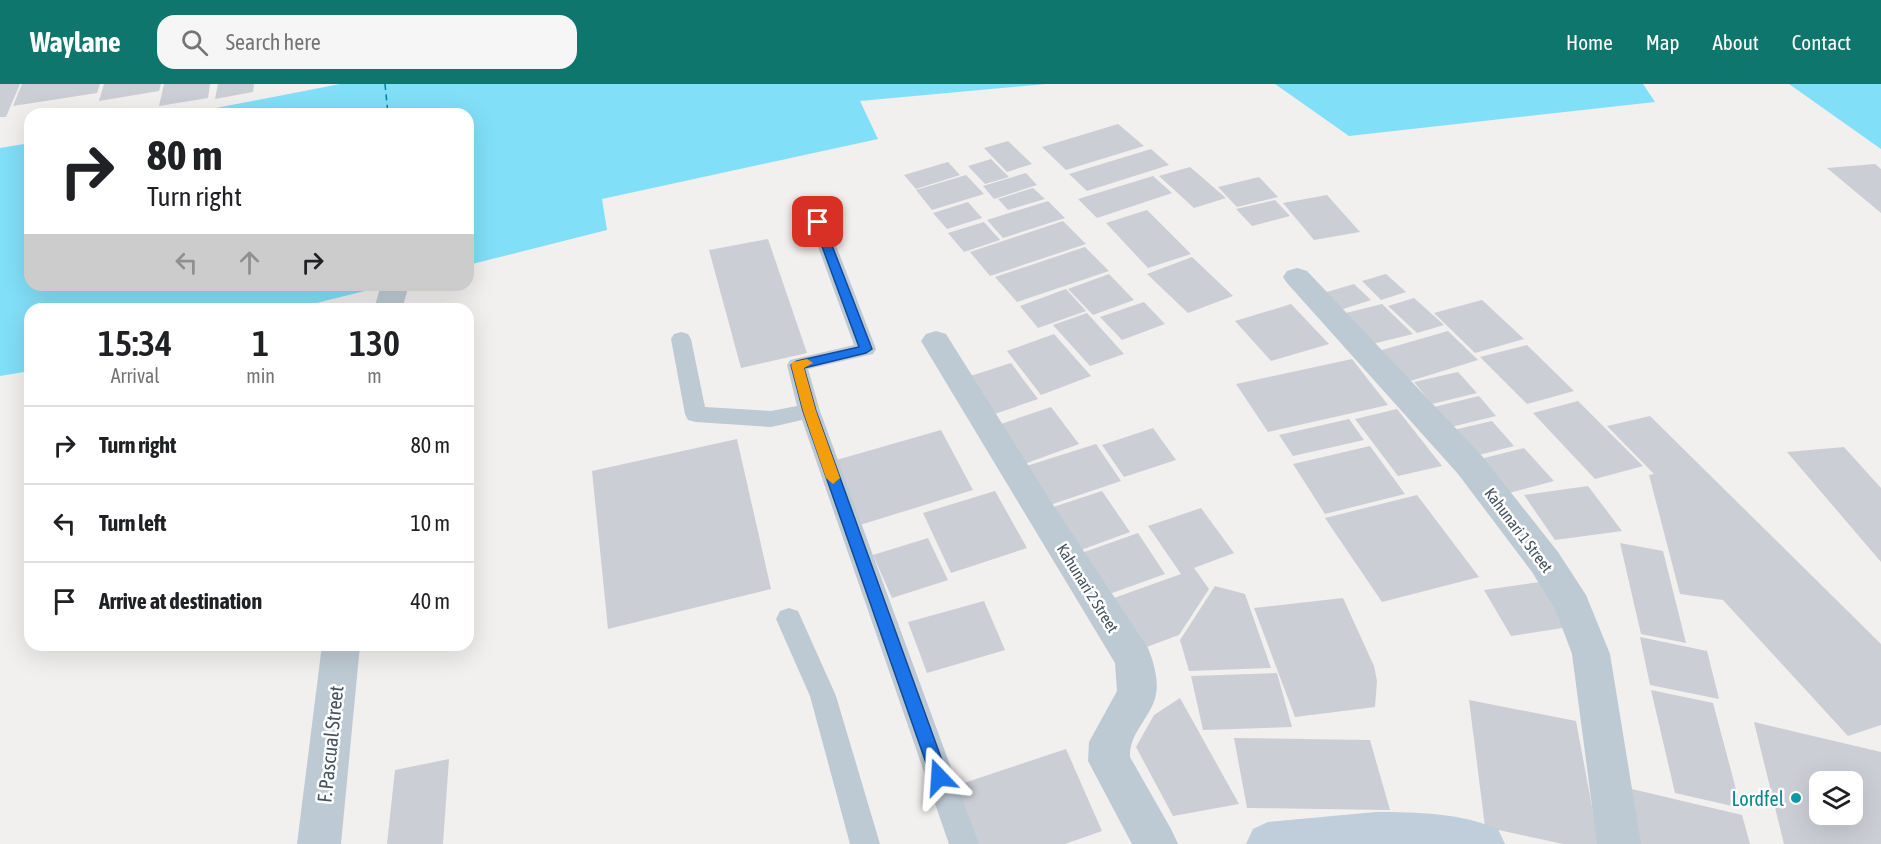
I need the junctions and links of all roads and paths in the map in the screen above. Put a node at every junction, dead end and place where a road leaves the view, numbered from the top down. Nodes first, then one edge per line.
1 (818, 222) dead end
2 (1297, 277) dead end
3 (681, 339) dead end
4 (936, 341) dead end
5 (809, 411) junction
6 (789, 619) dead end
7 (340, 651) edge
8 (1341, 839) edge
9 (319, 844) edge
10 (865, 844) edge
11 (964, 844) edge
12 (1156, 844) edge
13 (1268, 844) edge
14 (1483, 844) edge
15 (1619, 844) edge

1 - 5 lane
2 - 15 street, Kahunari 1 Street
3 - 5 lane
4 - 12 street, Kahunari 2 Street
5 - 11 lane
6 - 10 lane
7 - 9 street, F. Pascual Street
8 - 13 main road
8 - 14 main road

